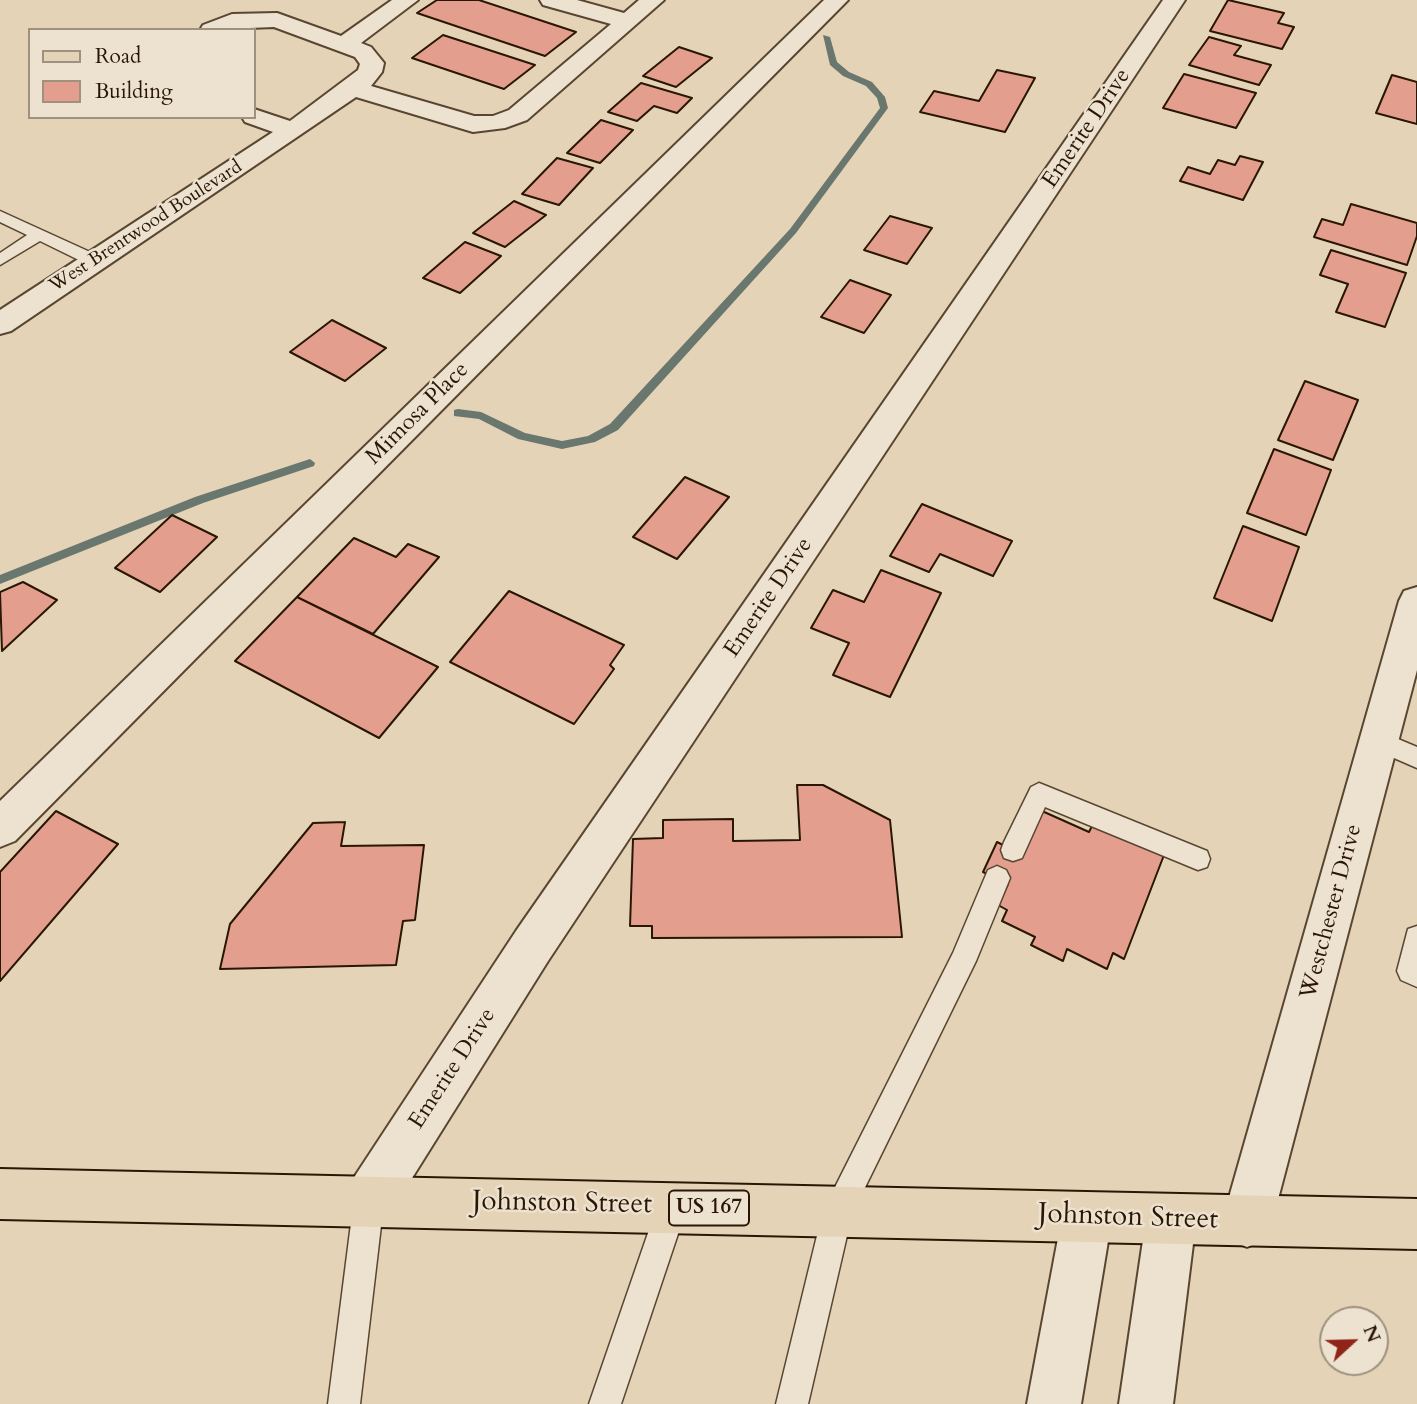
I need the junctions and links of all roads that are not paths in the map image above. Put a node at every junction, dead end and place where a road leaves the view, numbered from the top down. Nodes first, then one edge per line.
1 (407, 0) edge
2 (551, 0) edge
3 (653, 0) edge
4 (837, 0) edge
5 (1174, 0) edge
6 (628, 21) junction
7 (216, 28) edge
8 (344, 44) junction
9 (352, 88) junction
10 (256, 118) edge
11 (292, 130) junction
12 (0, 216) edge
13 (40, 235) junction
14 (0, 260) edge
15 (95, 261) junction
16 (0, 324) edge
17 (1417, 601) edge
18 (1379, 741) junction
19 (1417, 758) edge
20 (0, 828) edge
21 (1013, 850) dead end
22 (1198, 859) dead end
23 (997, 878) dead end
24 (1417, 938) edge
25 (1413, 973) edge
26 (0, 1194) edge
27 (369, 1200) junction
28 (672, 1207) junction
29 (838, 1211) junction
30 (1087, 1217) junction
31 (1171, 1220) junction
32 (1247, 1222) junction
33 (1417, 1224) edge
34 (344, 1404) edge
35 (605, 1404) edge
36 (792, 1404) edge
37 (1055, 1404) edge
38 (1146, 1404) edge

1 - 8 street
2 - 6 street
3 - 6 street
4 - 20 street, Mimosa Place
5 - 27 street, Emerite Drive
6 - 9 street
7 - 8 street, West Brentwood Boulevard
8 - 9 street, West Brentwood Boulevard
9 - 11 street, West Brentwood Boulevard
10 - 11 street
11 - 15 street, West Brentwood Boulevard
12 - 13 lane
13 - 14 lane
13 - 15 lane
15 - 16 street, West Brentwood Boulevard
17 - 18 street, Westchester Drive
18 - 19 lane
18 - 32 street, Westchester Drive
21 - 22 lane
23 - 29 lane
24 - 25 lane
26 - 27 main road, Johnston Street / US 167
27 - 28 main road, Johnston Street / US 167
27 - 34 lane
28 - 29 main road, Johnston Street / US 167
28 - 35 lane
29 - 30 main road, Johnston Street / US 167
29 - 36 lane
30 - 31 main road, Johnston Street / US 167
30 - 37 street
31 - 32 main road, Johnston Street / US 167
31 - 38 street
32 - 33 main road, Johnston Street / US 167

